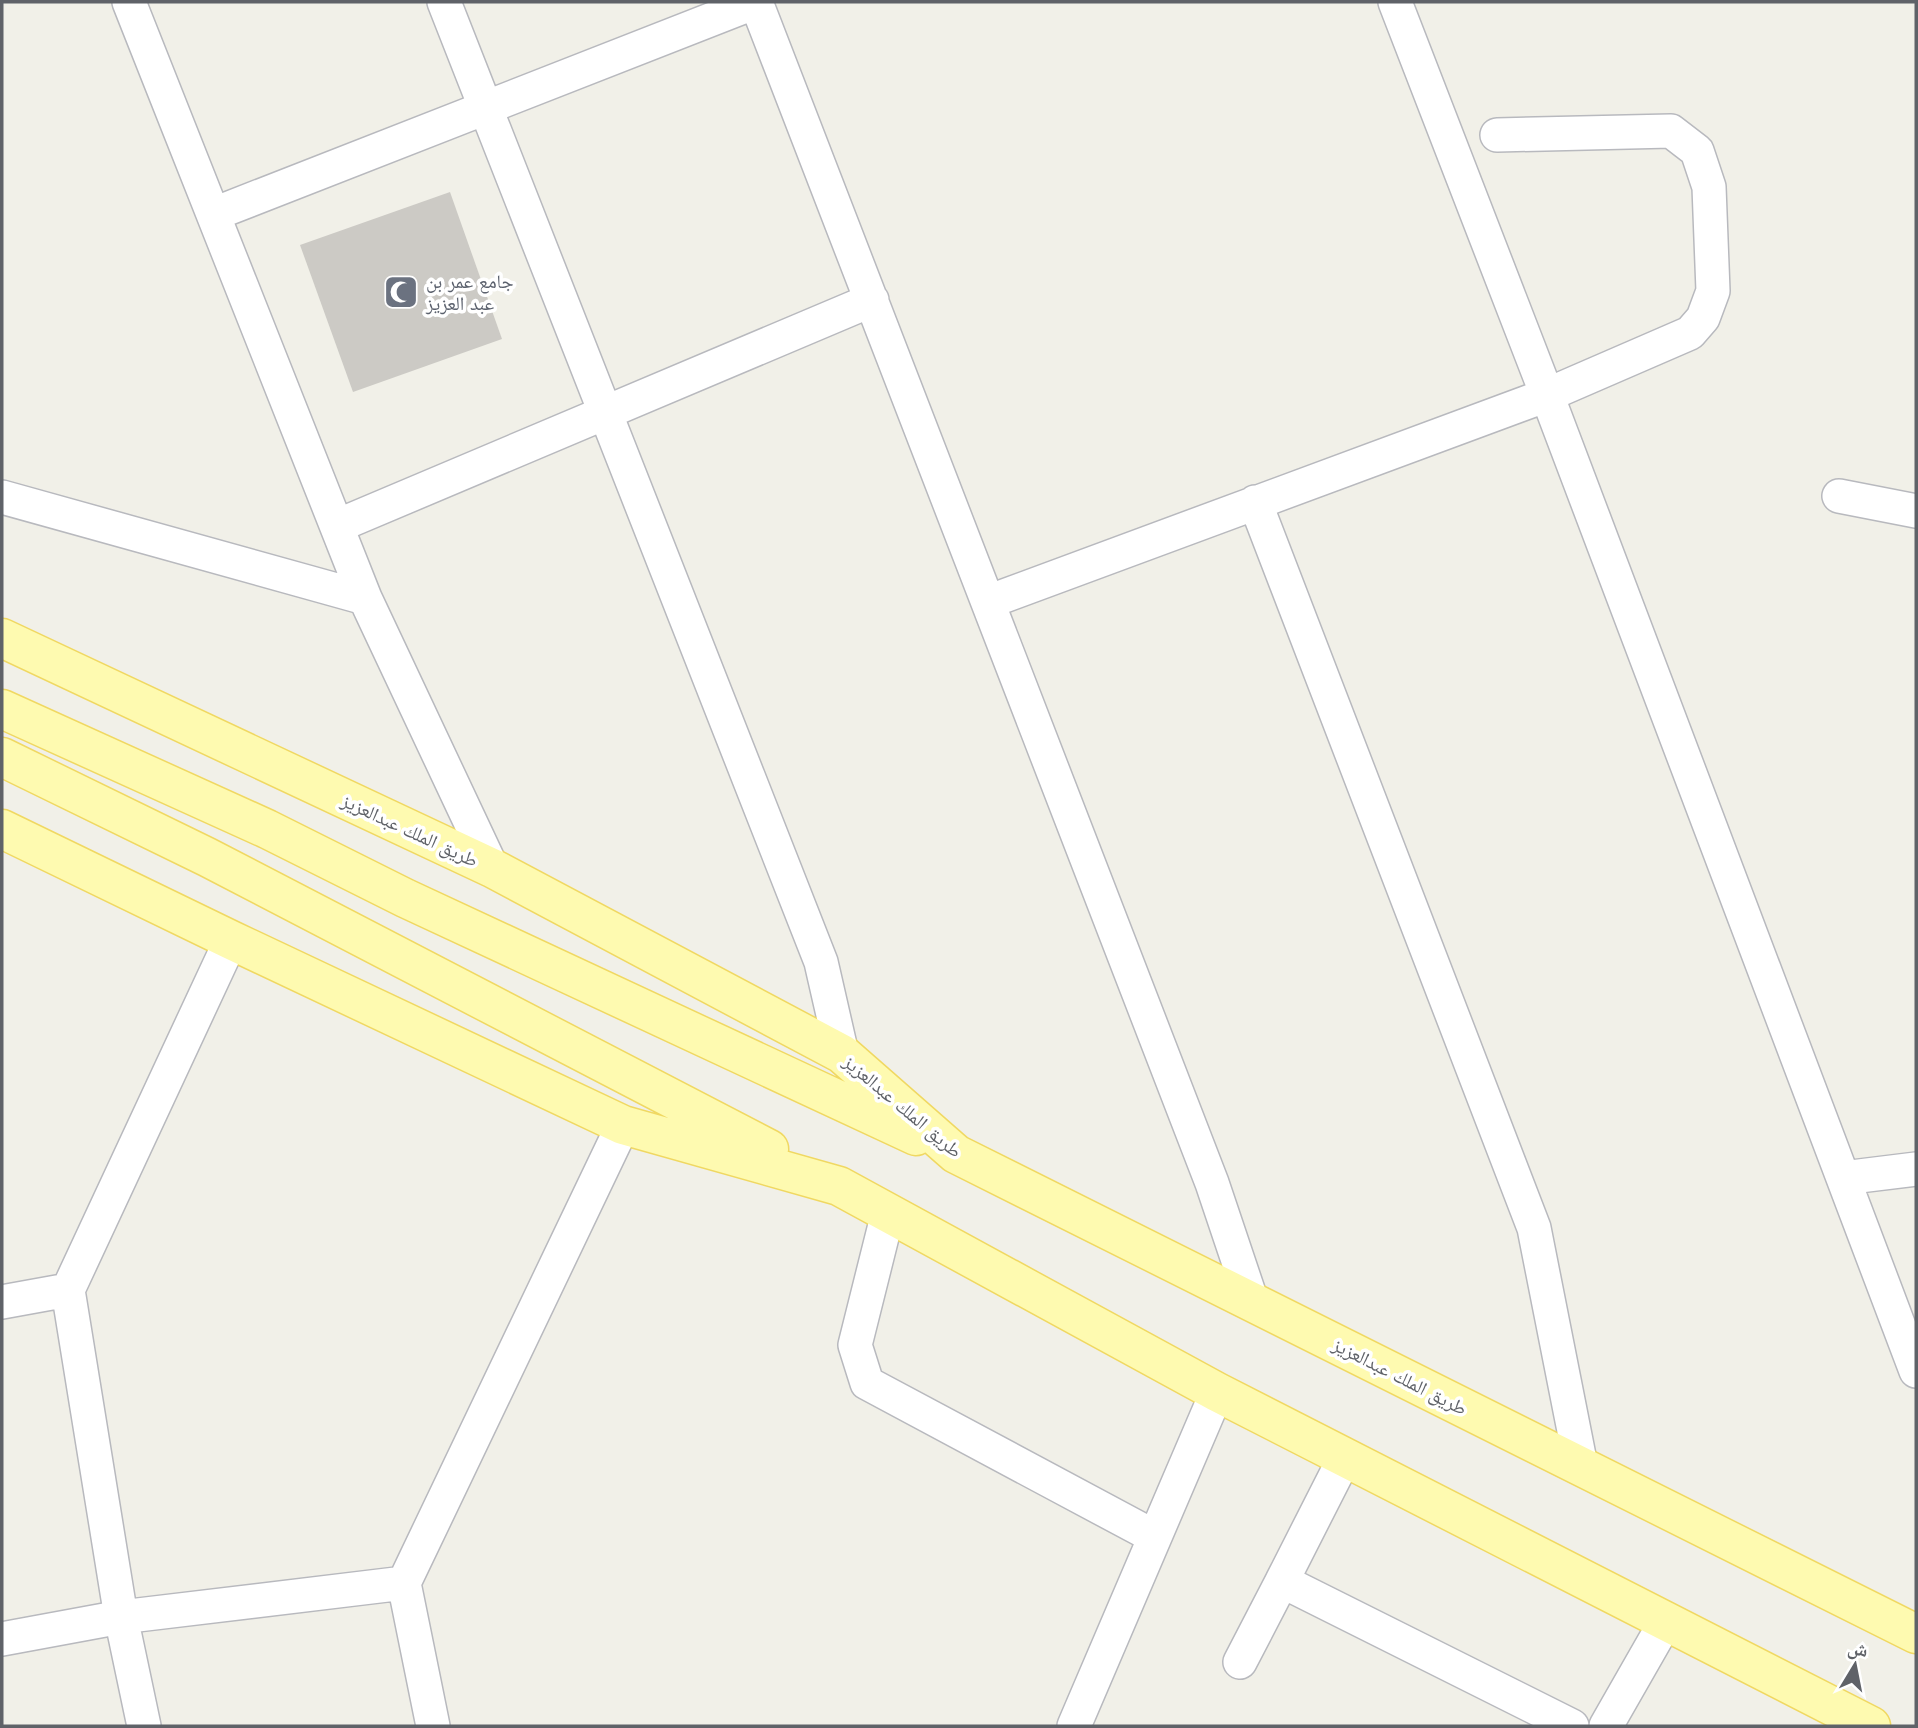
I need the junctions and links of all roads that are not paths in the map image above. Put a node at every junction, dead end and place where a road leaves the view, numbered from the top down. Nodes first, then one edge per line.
1 (129, 2) edge
2 (444, 2) edge
3 (756, 2) edge
4 (1395, 2) edge
5 (486, 108) junction
6 (1497, 135) dead end
7 (214, 215) junction
8 (872, 300) junction
9 (1546, 395) junction
10 (605, 413) junction
11 (1839, 496) dead end
12 (2, 497) edge
13 (1255, 502) junction
14 (1916, 511) edge
15 (337, 526) junction
16 (365, 598) junction
17 (988, 602) junction
18 (2, 638) edge
19 (2, 709) edge
20 (2, 757) edge
21 (2, 829) edge
22 (492, 868) junction
23 (230, 940) junction
24 (842, 1054) junction
25 (623, 1125) junction
26 (956, 1154) junction
27 (1916, 1169) edge
28 (1843, 1178) junction
29 (839, 1185) junction
30 (888, 1213) junction
31 (68, 1290) junction
32 (1252, 1302) junction
33 (2, 1303) edge
34 (1916, 1371) edge
35 (1217, 1392) junction
36 (1345, 1457) junction
37 (1581, 1466) junction
38 (1155, 1537) junction
39 (1282, 1581) junction
40 (404, 1583) junction
41 (121, 1617) junction
42 (1666, 1622) junction
43 (1916, 1634) edge
44 (2, 1639) edge
45 (1240, 1662) dead end
46 (144, 1726) edge
47 (433, 1726) edge
48 (1074, 1726) edge
49 (1573, 1726) edge
50 (1606, 1726) edge
51 (1871, 1726) edge

1 - 7 street
2 - 5 street
3 - 5 street
3 - 8 street
4 - 9 street
5 - 7 street
5 - 10 street
6 - 9 street
7 - 15 street
8 - 10 street
8 - 17 street
9 - 13 street
9 - 28 street
10 - 15 street
10 - 24 street
11 - 14 street
12 - 16 street
13 - 17 street
13 - 37 street
15 - 16 street
16 - 22 street
17 - 32 street
18 - 22 main road, طريق الملك عبدالعزيز
19 - 26 main road
20 - 29 main road
21 - 23 main road
22 - 24 main road, طريق الملك عبدالعزيز
23 - 25 main road
23 - 31 street
24 - 26 main road, طريق الملك عبدالعزيز
25 - 29 main road
25 - 40 street
26 - 32 main road, طريق الملك عبدالعزيز
27 - 28 street
28 - 34 street
29 - 30 main road
30 - 35 main road
30 - 38 street
31 - 33 street
31 - 41 street
32 - 37 main road, طريق الملك عبدالعزيز
35 - 36 main road
35 - 38 street
36 - 39 street
36 - 42 main road
37 - 43 main road, طريق الملك عبدالعزيز
38 - 48 street
39 - 45 street
39 - 49 street
40 - 41 street
40 - 47 street
41 - 44 street
41 - 46 street
42 - 50 street
42 - 51 main road

